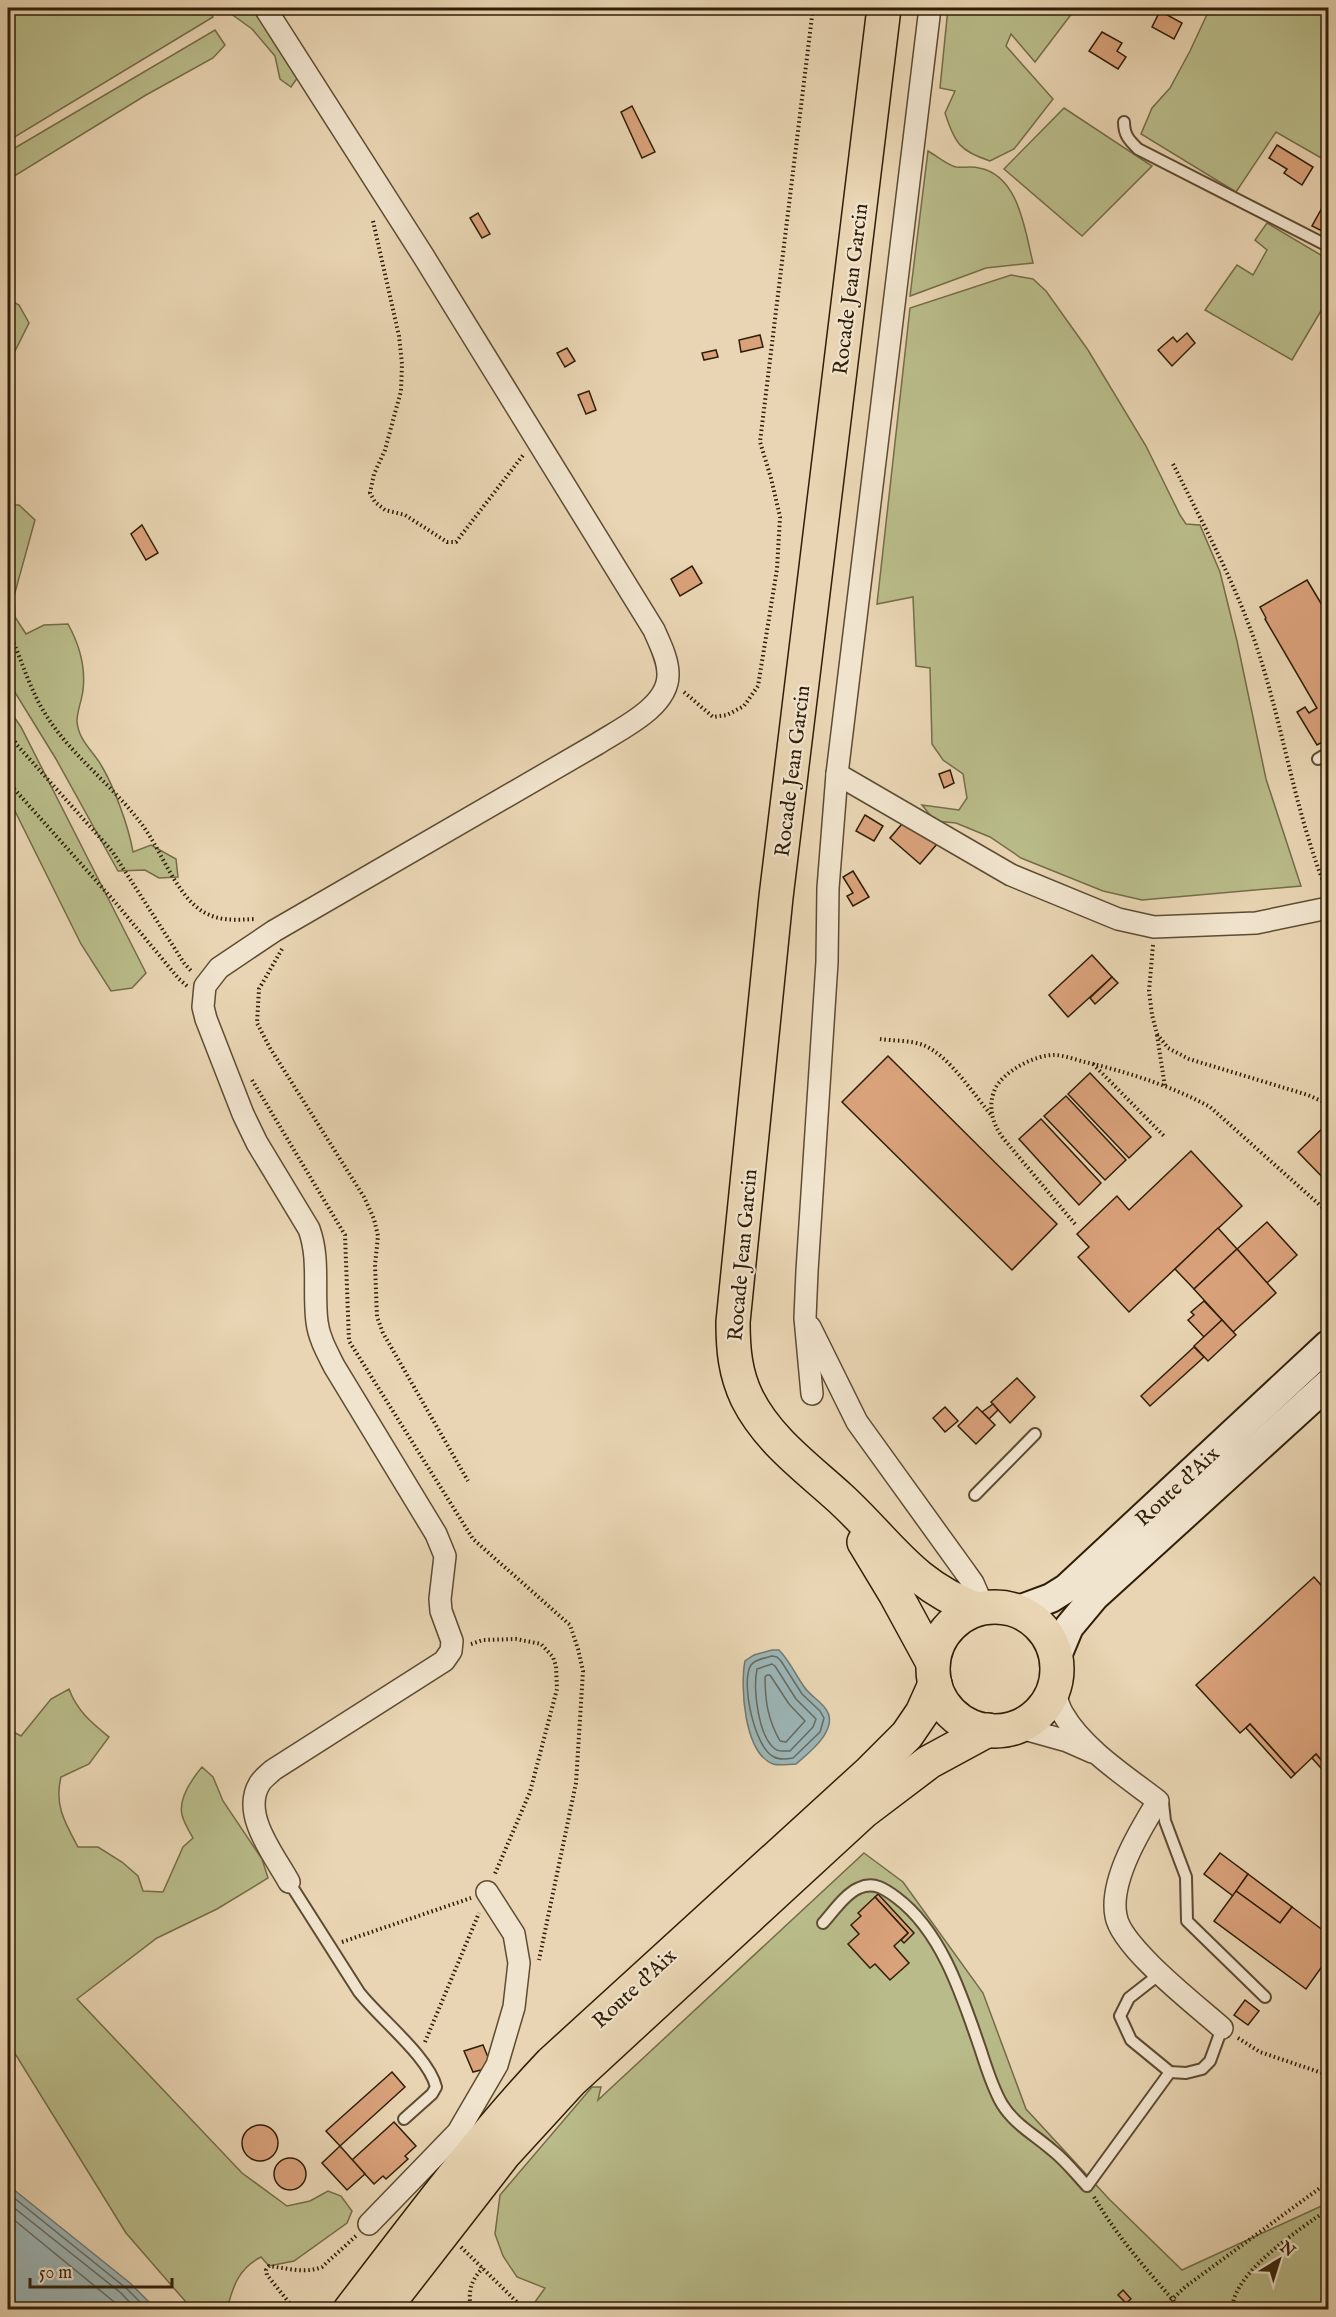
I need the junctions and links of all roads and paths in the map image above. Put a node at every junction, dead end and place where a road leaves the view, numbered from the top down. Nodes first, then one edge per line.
1 (265, 8) edge
2 (813, 8) edge
3 (884, 8) edge
4 (930, 8) edge
5 (1124, 122) dead end
6 (373, 221) dead end
7 (1329, 246) edge
8 (537, 440) junction
9 (1173, 464) dead end
10 (12, 639) dead end
11 (667, 681) junction
12 (8, 730) edge
13 (1329, 753) edge
14 (1318, 759) dead end
15 (837, 774) junction
16 (8, 782) edge
17 (1329, 893) edge
18 (1329, 908) edge
19 (299, 917) junction
20 (259, 919) dead end
21 (1154, 927) junction
22 (204, 989) junction
23 (1157, 1034) junction
24 (880, 1039) dead end
25 (1093, 1064) junction
26 (1165, 1087) junction
27 (1329, 1104) edge
28 (992, 1117) junction
29 (1164, 1137) dead end
30 (1329, 1210) edge
31 (1075, 1224) dead end
32 (806, 1318) junction
33 (1329, 1345) edge
34 (1329, 1384) edge
35 (812, 1394) dead end
36 (1035, 1434) dead end
37 (468, 1481) dead end
38 (975, 1495) dead end
39 (840, 1498) junction
40 (980, 1609) junction
41 (1016, 1611) junction
42 (451, 1651) junction
43 (934, 1673) junction
44 (1055, 1673) junction
45 (1002, 1729) junction
46 (1098, 1754) junction
47 (1163, 1803) dead end
48 (289, 1882) joint
49 (487, 1892) junction
50 (823, 1923) dead end
51 (330, 1946) junction
52 (1161, 1973) junction
53 (1265, 1997) dead end
54 (1222, 2028) junction
55 (418, 2056) junction
56 (1170, 2072) junction
57 (1329, 2075) edge
58 (404, 2119) dead end
59 (1329, 2182) edge
60 (1087, 2186) junction
61 (1329, 2210) edge
62 (369, 2224) joint
63 (458, 2244) dead end
64 (483, 2268) junction
65 (1172, 2299) junction
66 (295, 2310) edge
67 (350, 2310) edge
68 (383, 2310) edge
69 (471, 2310) edge
70 (525, 2310) edge
71 (1161, 2310) edge
72 (1182, 2310) edge
73 (1232, 2310) edge

1 - 8 street
2 - 11 path
3 - 39 main road, Rocade Jean Garcin
4 - 15 street
5 - 7 lane
6 - 8 path
8 - 11 street
9 - 17 path
10 - 20 path
11 - 19 street
12 - 22 path
13 - 14 lane
15 - 21 street
15 - 32 street
16 - 22 path
18 - 21 street
19 - 22 street
19 - 37 path
21 - 23 path
22 - 42 street
23 - 26 path
23 - 27 path
24 - 28 path
25 - 26 path
25 - 28 path
25 - 29 path
26 - 30 path
28 - 31 path
32 - 35 street
32 - 40 street
33 - 41 main road, Route d'Aix
34 - 44 main road, Route d'Aix
36 - 38 lane
39 - 40 main road, Rocade Jean Garcin
39 - 43 main road, Rocade Jean Garcin
40 - 41 main road
40 - 43 main road
41 - 44 main road
42 - 48 street
42 - 49 path
43 - 45 main road
43 - 67 main road, Route d'Aix
44 - 45 main road
44 - 46 street
45 - 46 street
45 - 68 main road, Route d'Aix
46 - 52 street
47 - 53 lane
48 - 51 lane
49 - 51 path
49 - 55 path
49 - 62 street
50 - 60 lane
51 - 55 lane
52 - 54 street
52 - 56 lane
54 - 56 lane
54 - 57 path
55 - 58 lane
56 - 60 lane
59 - 65 path
60 - 65 path
61 - 73 path
62 - 66 path
63 - 64 path
64 - 69 path
64 - 70 path
65 - 71 path
65 - 72 path

